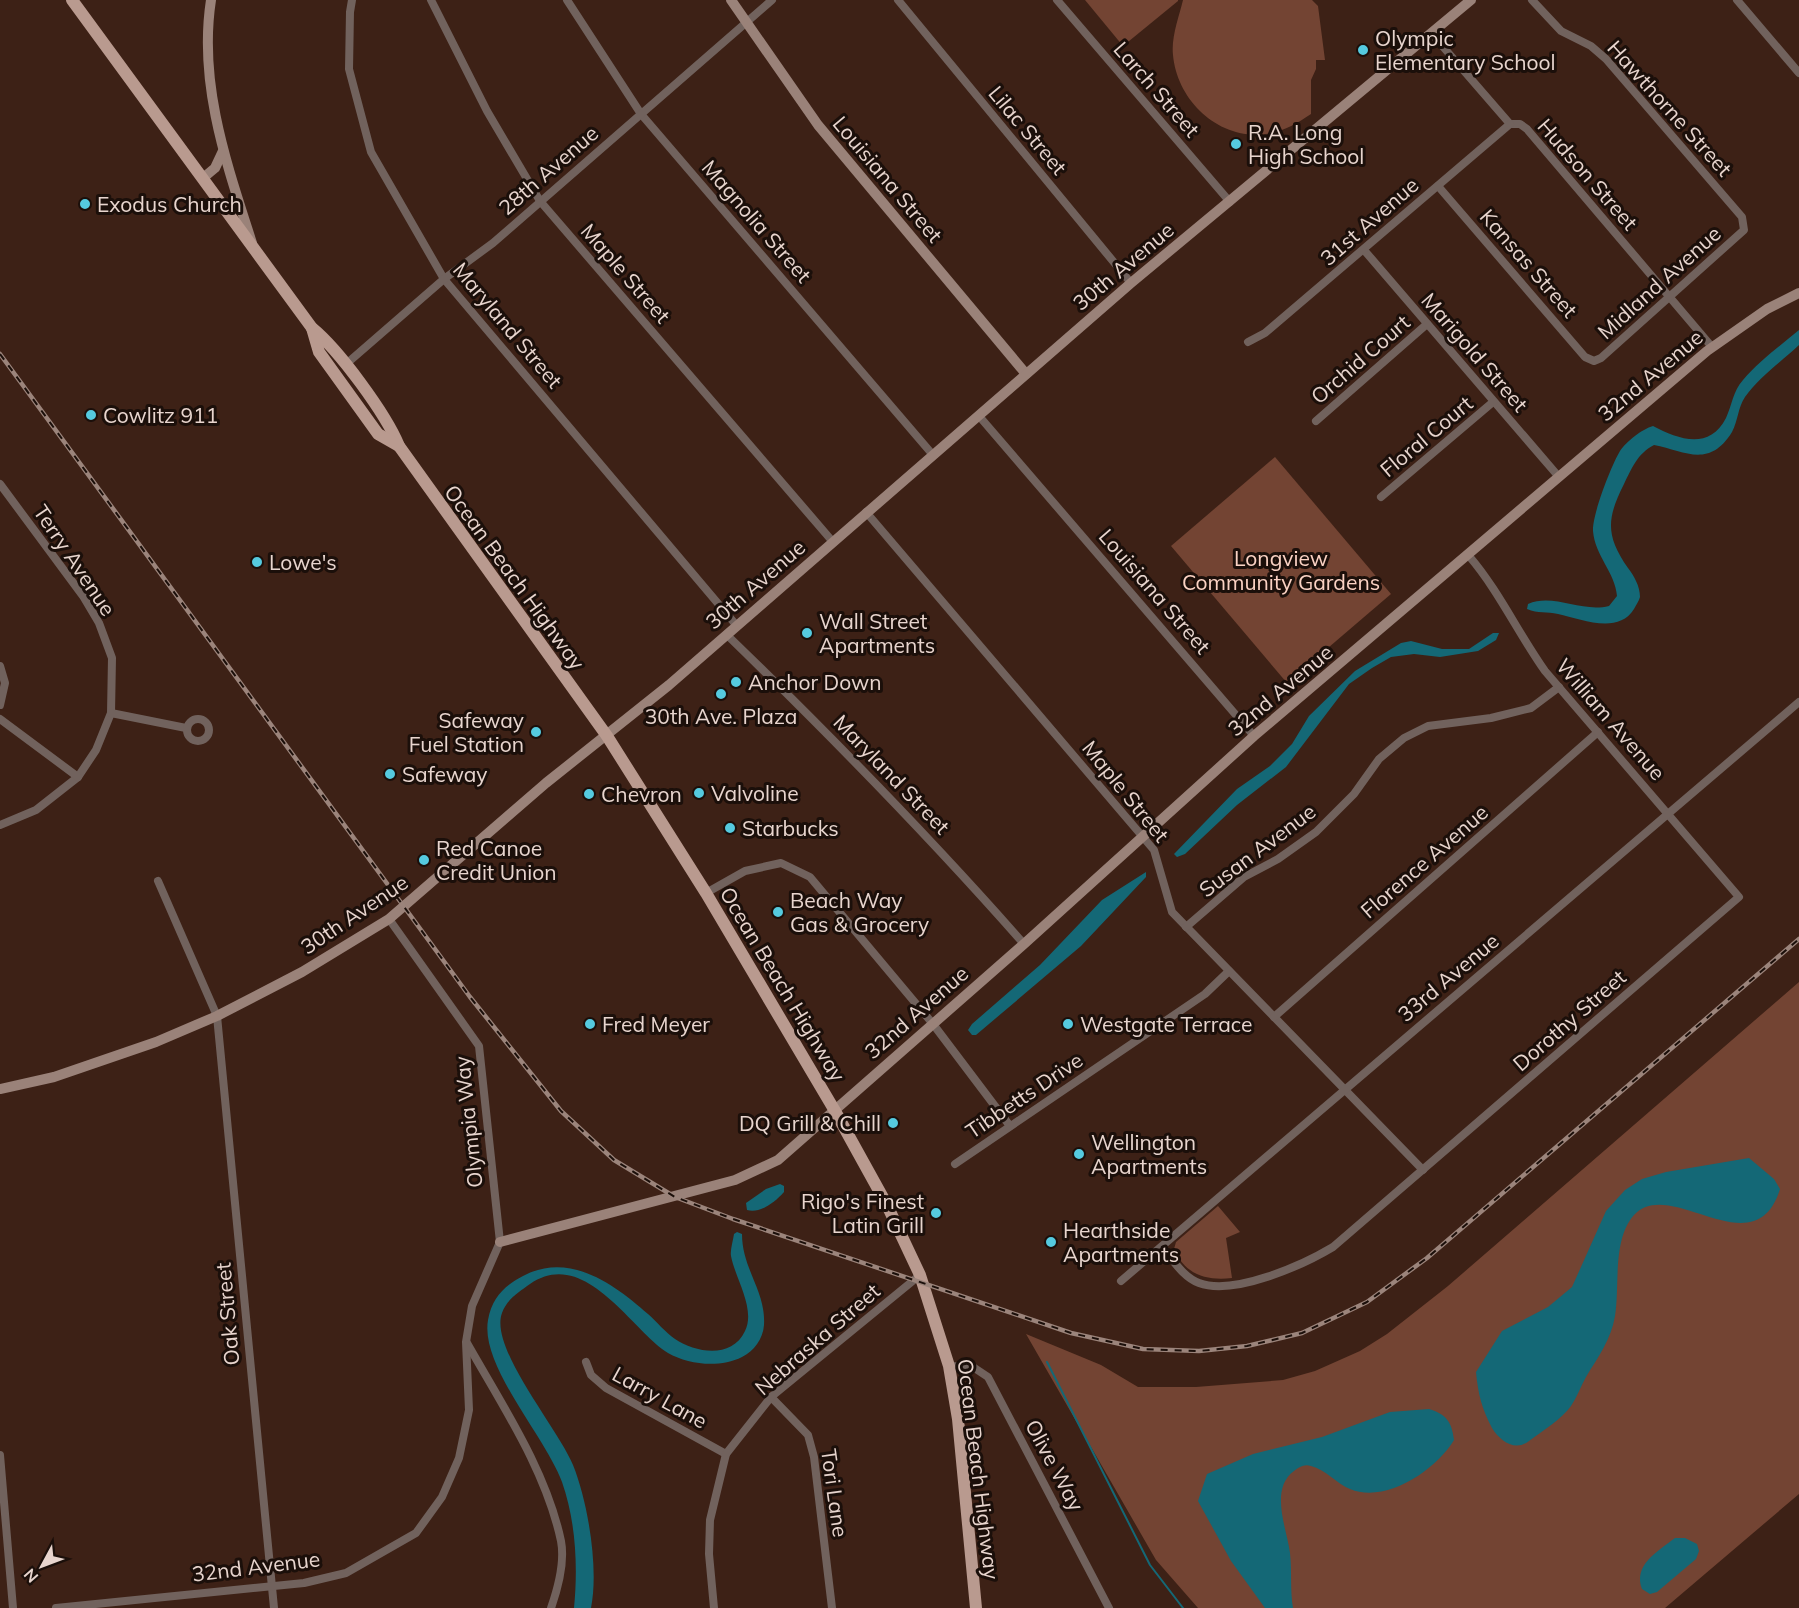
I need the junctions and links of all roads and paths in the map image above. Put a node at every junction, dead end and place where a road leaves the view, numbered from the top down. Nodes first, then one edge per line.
1 (72, 0) edge
2 (211, 0) edge
3 (352, 0) edge
4 (431, 0) edge
5 (567, 0) edge
6 (731, 0) edge
7 (772, 0) edge
8 (898, 0) edge
9 (1057, 0) edge
10 (1471, 0) edge
11 (1532, 0) edge
12 (1737, 0) edge
13 (745, 23) junction
14 (1432, 34) junction
15 (1799, 73) edge
16 (641, 114) junction
17 (1510, 124) junction
18 (223, 151) junction
19 (203, 177) junction
20 (1438, 186) junction
21 (540, 201) junction
22 (1230, 202) junction
23 (1745, 226) joint
24 (253, 246) junction
25 (1364, 250) junction
26 (444, 279) junction
27 (1131, 283) junction
28 (1799, 293) edge
29 (1670, 297) junction
30 (1427, 324) junction
31 (312, 328) junction
32 (1248, 342) dead end
33 (1712, 347) junction
34 (1594, 361) joint
35 (345, 366) junction
36 (1026, 374) junction
37 (1493, 402) junction
38 (979, 416) junction
39 (1316, 421) dead end
40 (399, 446) junction
41 (933, 454) junction
42 (1559, 477) junction
43 (0, 484) edge
44 (1381, 497) dead end
45 (866, 512) junction
46 (833, 542) junction
47 (1469, 556) junction
48 (737, 626) junction
49 (727, 635) junction
50 (0, 666) edge
51 (1559, 687) junction
52 (1799, 702) edge
53 (0, 705) edge
54 (111, 713) junction
55 (0, 719) edge
56 (186, 728) dead end
57 (1598, 732) junction
58 (607, 736) junction
59 (1254, 736) junction
60 (78, 777) junction
61 (1668, 813) junction
62 (0, 825) edge
63 (1143, 836) junction
64 (158, 881) dead end
65 (706, 893) junction
66 (1739, 897) joint
67 (389, 919) junction
68 (1186, 927) junction
69 (1024, 944) junction
70 (1229, 972) junction
71 (217, 1016) junction
72 (1274, 1017) junction
73 (933, 1024) junction
74 (0, 1089) edge
75 (1345, 1089) junction
76 (835, 1111) junction
77 (1010, 1126) junction
78 (956, 1164) dead end
79 (1423, 1170) junction
80 (500, 1242) junction
81 (1162, 1248) junction
82 (921, 1275) junction
83 (1121, 1281) dead end
84 (466, 1342) junction
85 (586, 1362) dead end
86 (949, 1365) junction
87 (771, 1397) junction
88 (726, 1454) junction
89 (0, 1455) edge
90 (271, 1585) junction
91 (13, 1608) edge
92 (56, 1608) edge
93 (274, 1608) edge
94 (551, 1608) edge
95 (714, 1608) edge
96 (832, 1608) edge
97 (976, 1608) edge
98 (1109, 1608) edge

1 - 19 main road, Ocean Beach Highway
2 - 18 street
3 - 26 street, Maryland Street
4 - 21 street, Maple Street
5 - 16 street, Magnolia Street
6 - 13 street, Louisiana Street
7 - 13 street, 28th Avenue
8 - 27 street, Lilac Street
9 - 22 street, Larch Street
10 - 14 street, 30th Avenue
11 - 23 street, Hawthorne Street
12 - 15 street
13 - 16 street, 28th Avenue
13 - 36 street, Louisiana Street
14 - 17 street, Hudson Street
14 - 22 street, 30th Avenue
16 - 21 street, 28th Avenue
16 - 41 street, Magnolia Street
17 - 20 street, 31st Avenue
17 - 29 street, Hudson Street
18 - 19 street
18 - 24 street
19 - 24 main road, Ocean Beach Highway
20 - 25 street, 31st Avenue
20 - 34 street, Kansas Street
21 - 26 street, 28th Avenue
21 - 46 street, Maple Street
22 - 27 street, 30th Avenue
23 - 29 street, Midland Avenue
24 - 31 main road, Ocean Beach Highway
25 - 30 street, Marigold Street
25 - 32 street, 31st Avenue
26 - 35 street, 28th Avenue
26 - 48 street, Maryland Street
27 - 36 street, 30th Avenue
28 - 33 street, 32nd Avenue
29 - 33 street, Hudson Street
29 - 34 street, Midland Avenue
30 - 37 street, Marigold Street
30 - 39 street, Orchid Court
31 - 35 main road, Ocean Beach Highway
31 - 40 main road, Ocean Beach Highway
33 - 42 street, 32nd Avenue
35 - 40 main road, Ocean Beach Highway
36 - 38 street, 30th Avenue
37 - 42 street, Marigold Street
37 - 44 street, Floral Court
38 - 41 street, 30th Avenue
38 - 59 street, Louisiana Street
40 - 58 main road, Ocean Beach Highway
41 - 45 street, 30th Avenue
42 - 47 street, 32nd Avenue
43 - 54 street, Terry Avenue
45 - 46 street, 30th Avenue
45 - 63 street, Maple Street
46 - 48 street, 30th Avenue
47 - 51 street, William Avenue
47 - 59 street, 32nd Avenue
48 - 49 street, 30th Avenue
49 - 58 street, 30th Avenue
49 - 69 street, Maryland Street
50 - 53 street
51 - 57 street, William Avenue
51 - 68 street, Susan Avenue
52 - 61 street, 33rd Avenue
54 - 56 street
54 - 60 street, Terry Avenue
55 - 60 street
57 - 61 street, William Avenue
57 - 72 street, Florence Avenue
58 - 65 main road, Ocean Beach Highway
58 - 67 street, 30th Avenue
59 - 63 street, 32nd Avenue
60 - 62 street, Terry Avenue
61 - 66 street, William Avenue
61 - 75 street, 33rd Avenue
63 - 68 street, Maple Street
63 - 69 street, 32nd Avenue
64 - 71 street, Oak Street
65 - 73 street
65 - 76 main road, Ocean Beach Highway
66 - 79 street, Dorothy Street
67 - 71 street, 30th Avenue
67 - 80 street, Olympia Way
68 - 70 street, Maple Street
69 - 73 street, 32nd Avenue
70 - 72 street, Maple Street
70 - 77 street, Tibbetts Drive
71 - 74 street, 30th Avenue
71 - 90 street, Oak Street
72 - 75 street, Maple Street
73 - 76 street, 32nd Avenue
73 - 77 street
75 - 79 street, Maple Street
75 - 81 street, 33rd Avenue
76 - 80 street, 32nd Avenue
76 - 82 main road, Ocean Beach Highway
77 - 78 street, Tibbetts Drive
79 - 81 street, Dorothy Street
80 - 84 street, 32nd Avenue
81 - 83 street, 33rd Avenue
82 - 86 main road, Ocean Beach Highway
82 - 87 street, Nebraska Street
84 - 90 street, 32nd Avenue
84 - 94 street
85 - 88 street, Larry Lane
86 - 97 main road, Ocean Beach Highway
86 - 98 street, Olive Way
87 - 88 street, Nebraska Street
87 - 96 street, Tori Lane
88 - 95 street, Nebraska Street
89 - 91 street
90 - 92 street, 32nd Avenue
90 - 93 street, Oak Street

